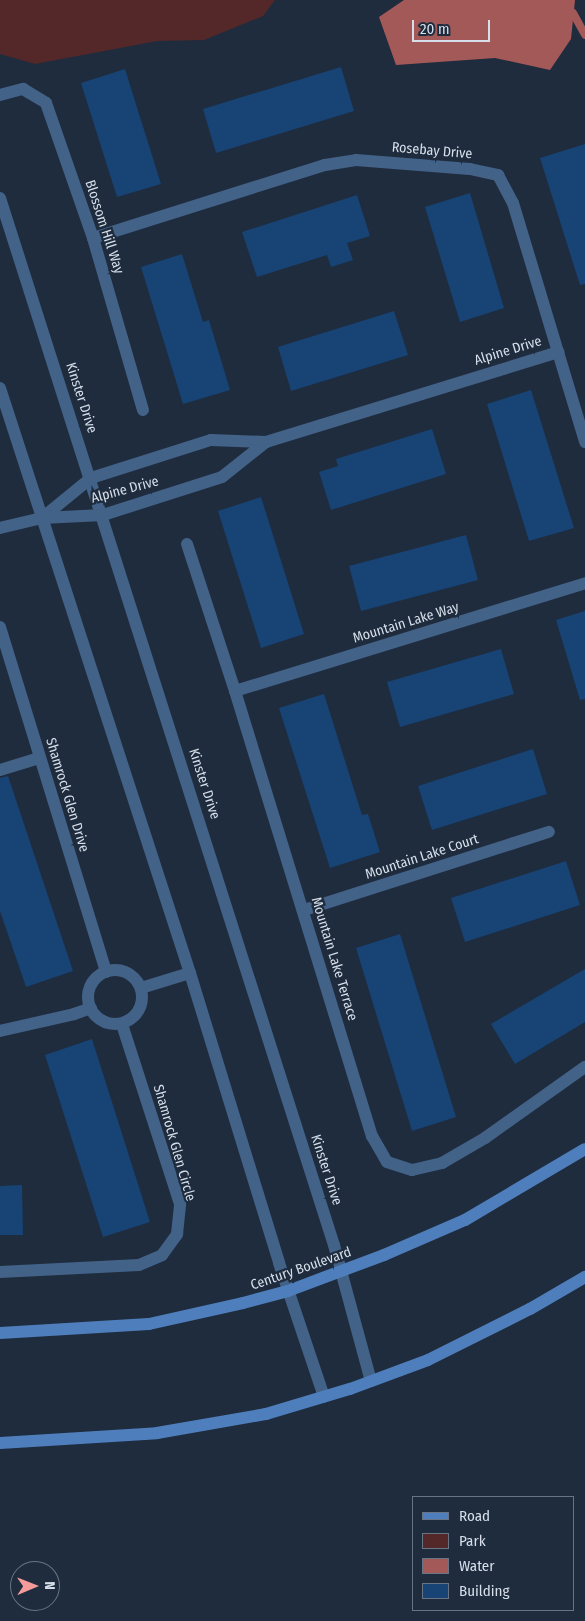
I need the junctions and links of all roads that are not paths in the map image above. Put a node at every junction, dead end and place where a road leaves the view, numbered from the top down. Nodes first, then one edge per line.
1 (0, 94) edge
2 (0, 198) edge
3 (93, 238) junction
4 (558, 352) junction
5 (0, 388) edge
6 (143, 410) dead end
7 (582, 424) edge
8 (266, 442) junction
9 (585, 442) edge
10 (91, 478) junction
11 (103, 515) junction
12 (42, 518) junction
13 (0, 528) edge
14 (186, 544) dead end
15 (585, 583) edge
16 (0, 627) edge
17 (235, 691) junction
18 (40, 758) junction
19 (0, 770) edge
20 (550, 832) dead end
21 (304, 910) junction
22 (106, 972) junction
23 (190, 973) junction
24 (141, 988) junction
25 (90, 1008) junction
26 (122, 1024) junction
27 (0, 1031) edge
28 (585, 1067) edge
29 (585, 1149) edge
30 (342, 1271) junction
31 (0, 1272) edge
32 (585, 1277) edge
33 (288, 1291) junction
34 (0, 1333) edge
35 (371, 1381) junction
36 (324, 1397) junction
37 (0, 1443) edge

1 - 3 street, Blossom Hill Way
2 - 10 street, Kinster Drive
3 - 4 street, Rosebay Drive
3 - 6 street, Blossom Hill Way
4 - 7 street, Rosebay Drive
4 - 8 street, Alpine Drive
5 - 12 street
7 - 9 street, Rosebay Drive
8 - 10 street, Alpine Drive
8 - 11 street, Alpine Drive
10 - 11 street, Kinster Drive
10 - 12 street, Alpine Drive
11 - 12 street, Alpine Drive
11 - 30 street, Kinster Drive
12 - 13 street
12 - 23 street
14 - 17 street, Mountain Lake Terrace
15 - 17 street, Mountain Lake Way
16 - 18 street, Shamrock Glen Drive
17 - 21 street, Mountain Lake Terrace
18 - 19 street
18 - 22 street, Shamrock Glen Drive
20 - 21 street, Mountain Lake Court
21 - 28 street, Mountain Lake Terrace
22 - 24 street
22 - 25 street
23 - 24 street
23 - 33 street
24 - 26 street
25 - 26 street
25 - 27 street
26 - 31 street, Shamrock Glen Circle
29 - 30 street, Century Boulevard
30 - 33 street, Century Boulevard
30 - 35 street, Kinster Drive
32 - 35 street
33 - 34 street, Century Boulevard
33 - 36 street
35 - 36 street
36 - 37 street

